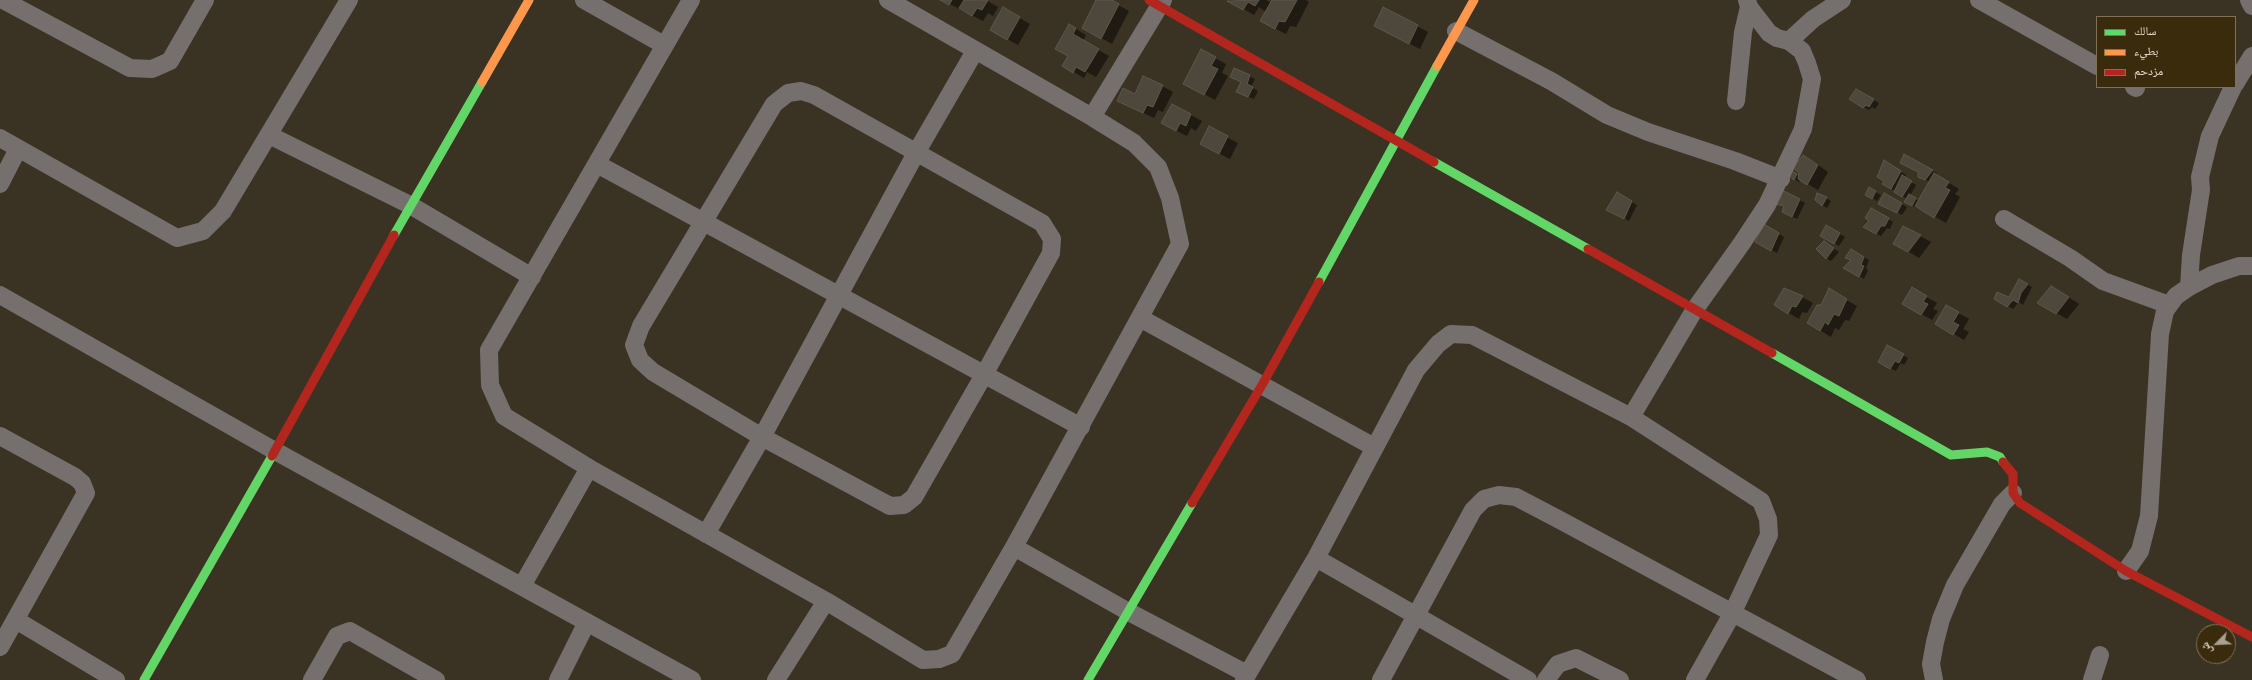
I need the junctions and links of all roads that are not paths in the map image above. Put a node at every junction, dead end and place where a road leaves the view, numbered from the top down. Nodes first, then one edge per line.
1 (3, 0) edge
2 (205, 0) edge
3 (529, 0) edge
4 (584, 0) edge
5 (691, 0) edge
6 (888, 0) edge
7 (1474, 0) edge
8 (1842, 0) edge
9 (1979, 0) edge
10 (2249, 0) edge
11 (342, 2) edge
12 (1157, 2) edge
13 (1748, 3) edge
14 (2252, 6) edge
15 (1456, 31) junction
16 (1789, 41) junction
17 (664, 45) junction
18 (975, 51) junction
19 (2252, 56) edge
20 (2096, 65) edge
21 (2236, 82) edge
22 (2233, 88) edge
23 (1736, 101) dead end
24 (1092, 116) junction
25 (269, 135) junction
26 (0, 138) edge
27 (1396, 140) junction
28 (18, 149) junction
29 (916, 153) junction
30 (597, 164) junction
31 (1781, 179) junction
32 (0, 184) edge
33 (410, 205) junction
34 (2004, 219) dead end
35 (703, 223) junction
36 (2252, 266) edge
37 (532, 277) junction
38 (2189, 287) junction
39 (0, 295) edge
40 (839, 295) junction
41 (2169, 304) junction
42 (1695, 308) junction
43 (1140, 318) junction
44 (985, 373) junction
45 (1262, 385) junction
46 (1631, 417) junction
47 (1081, 427) junction
48 (0, 436) edge
49 (762, 437) junction
50 (1374, 447) junction
51 (275, 451) junction
52 (589, 468) junction
53 (2013, 493) junction
54 (706, 534) junction
55 (1014, 547) junction
56 (1316, 558) junction
57 (2126, 571) junction
58 (522, 586) junction
59 (826, 601) junction
60 (1127, 611) junction
61 (1732, 614) junction
62 (1416, 617) junction
63 (16, 620) junction
64 (587, 622) junction
65 (2252, 637) edge
66 (0, 647) edge
67 (2100, 655) dead end
68 (1245, 677) edge
69 (116, 680) edge
70 (144, 680) edge
71 (312, 680) edge
72 (436, 680) edge
73 (558, 680) edge
74 (692, 680) edge
75 (776, 680) edge
76 (1088, 680) edge
77 (1381, 680) edge
78 (1528, 680) edge
79 (1546, 680) edge
80 (1620, 680) edge
81 (1695, 680) edge
82 (1857, 680) edge
83 (1934, 680) edge
84 (2092, 680) edge

1 - 2 street
3 - 33 street
4 - 17 street
5 - 17 street
6 - 18 street
7 - 15 street
8 - 16 street
9 - 20 street
10 - 14 street
11 - 25 street
12 - 24 street
12 - 27 street
13 - 16 street
13 - 23 street
15 - 27 street
15 - 31 street
16 - 31 street
17 - 30 street
18 - 24 street
18 - 29 street
19 - 21 street
22 - 38 street
24 - 43 street
25 - 28 street
25 - 33 street
26 - 28 street
27 - 42 street
27 - 45 street
28 - 32 street
29 - 35 street
29 - 40 street
29 - 44 street
30 - 35 street
30 - 37 street
31 - 42 street
33 - 37 street
33 - 51 street
34 - 41 street
35 - 40 street
35 - 49 street
36 - 38 street
37 - 52 street
38 - 41 street
39 - 51 street
40 - 44 street
40 - 49 street
41 - 57 street
42 - 46 street
42 - 53 street
43 - 45 street
43 - 47 street
44 - 47 street
44 - 49 street
45 - 50 street
45 - 60 street
46 - 50 street
46 - 61 street
47 - 55 street
48 - 63 street
49 - 54 street
50 - 56 street
51 - 58 street
51 - 70 street
52 - 54 street
52 - 58 street
53 - 57 street
53 - 83 street
54 - 59 street
55 - 59 street
55 - 60 street
56 - 62 street
56 - 68 street
57 - 65 street
58 - 64 street
59 - 75 street
60 - 68 street
60 - 76 street
61 - 62 street
61 - 81 street
61 - 82 street
62 - 77 street
62 - 78 street
63 - 66 street
63 - 69 street
64 - 73 street
64 - 74 street
67 - 84 street
71 - 72 street
79 - 80 street

